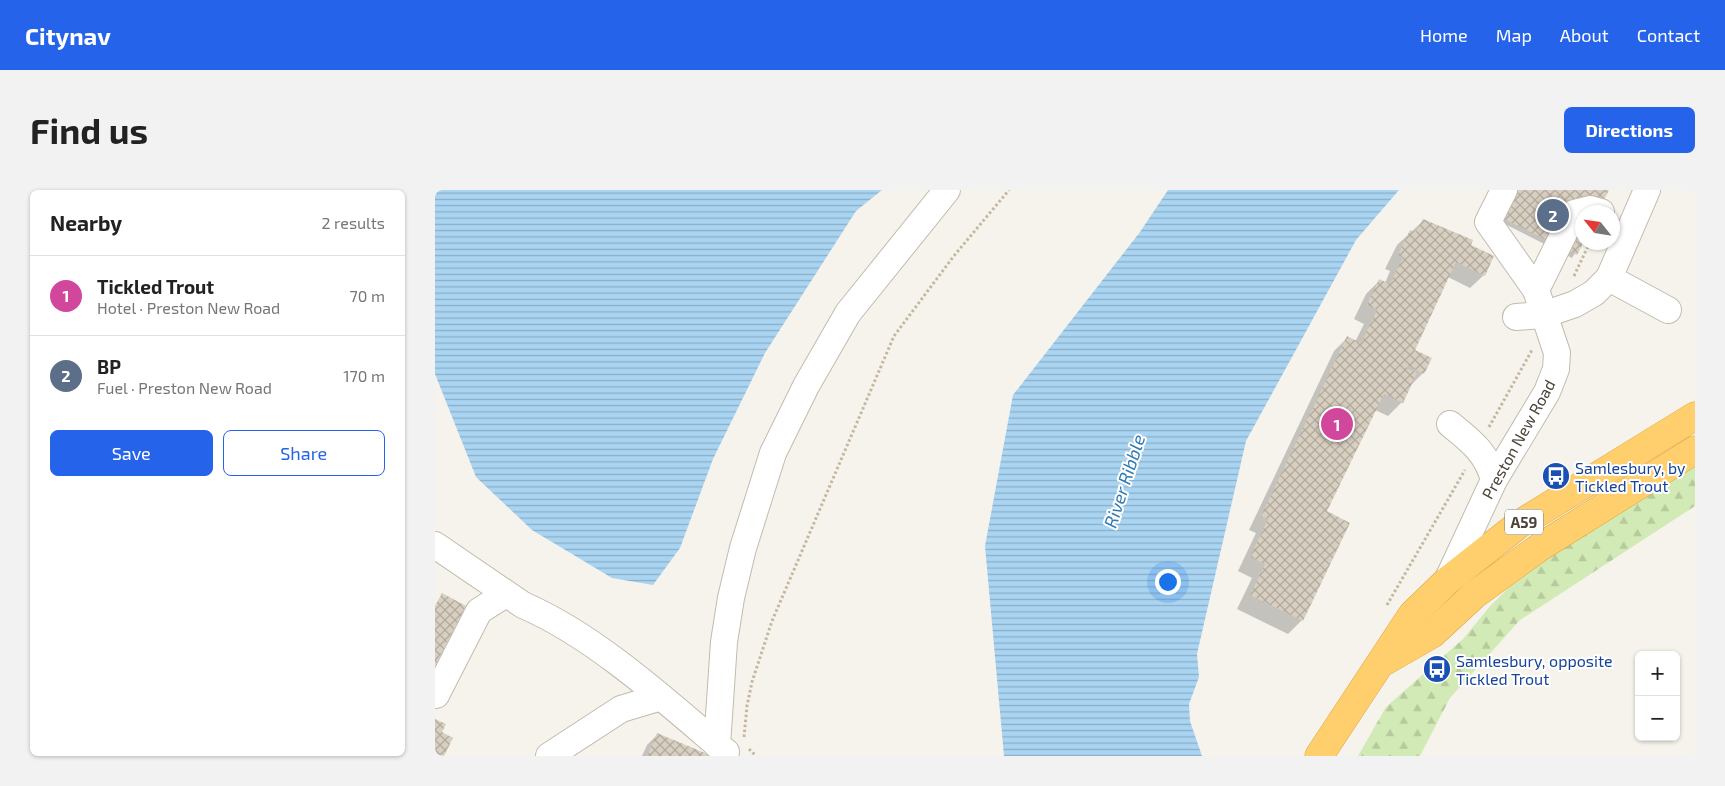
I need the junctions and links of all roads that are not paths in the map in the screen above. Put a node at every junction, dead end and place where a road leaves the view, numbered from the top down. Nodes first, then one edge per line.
1 (947, 190) edge
2 (1504, 190) edge
3 (1647, 190) edge
4 (1575, 213) edge
5 (1623, 219) edge
6 (1609, 278) junction
7 (1536, 290) junction
8 (1668, 310) dead end
9 (1543, 315) junction
10 (1516, 317) dead end
11 (1695, 416) edge
12 (1450, 424) dead end
13 (1695, 450) edge
14 (1494, 480) junction
15 (435, 545) edge
16 (1447, 581) junction
17 (506, 594) junction
18 (1383, 662) junction
19 (436, 695) edge
20 (661, 697) junction
21 (735, 747) edge
22 (549, 756) edge
23 (1319, 756) edge

1 - 21 street
2 - 7 street, Preston New Road
3 - 5 street
4 - 7 street
5 - 6 street
6 - 8 street
6 - 9 street
7 - 9 street, Preston New Road
9 - 10 street
9 - 14 street, Preston New Road
11 - 16 highway, Preston New Road / A59
12 - 14 street
13 - 18 highway, Preston New Road / A59
14 - 16 street, Preston New Road
15 - 17 street
16 - 18 highway, Preston New Road / A59
17 - 19 street
17 - 20 street
18 - 23 highway, Preston New Road / A59
20 - 21 street
20 - 22 street

